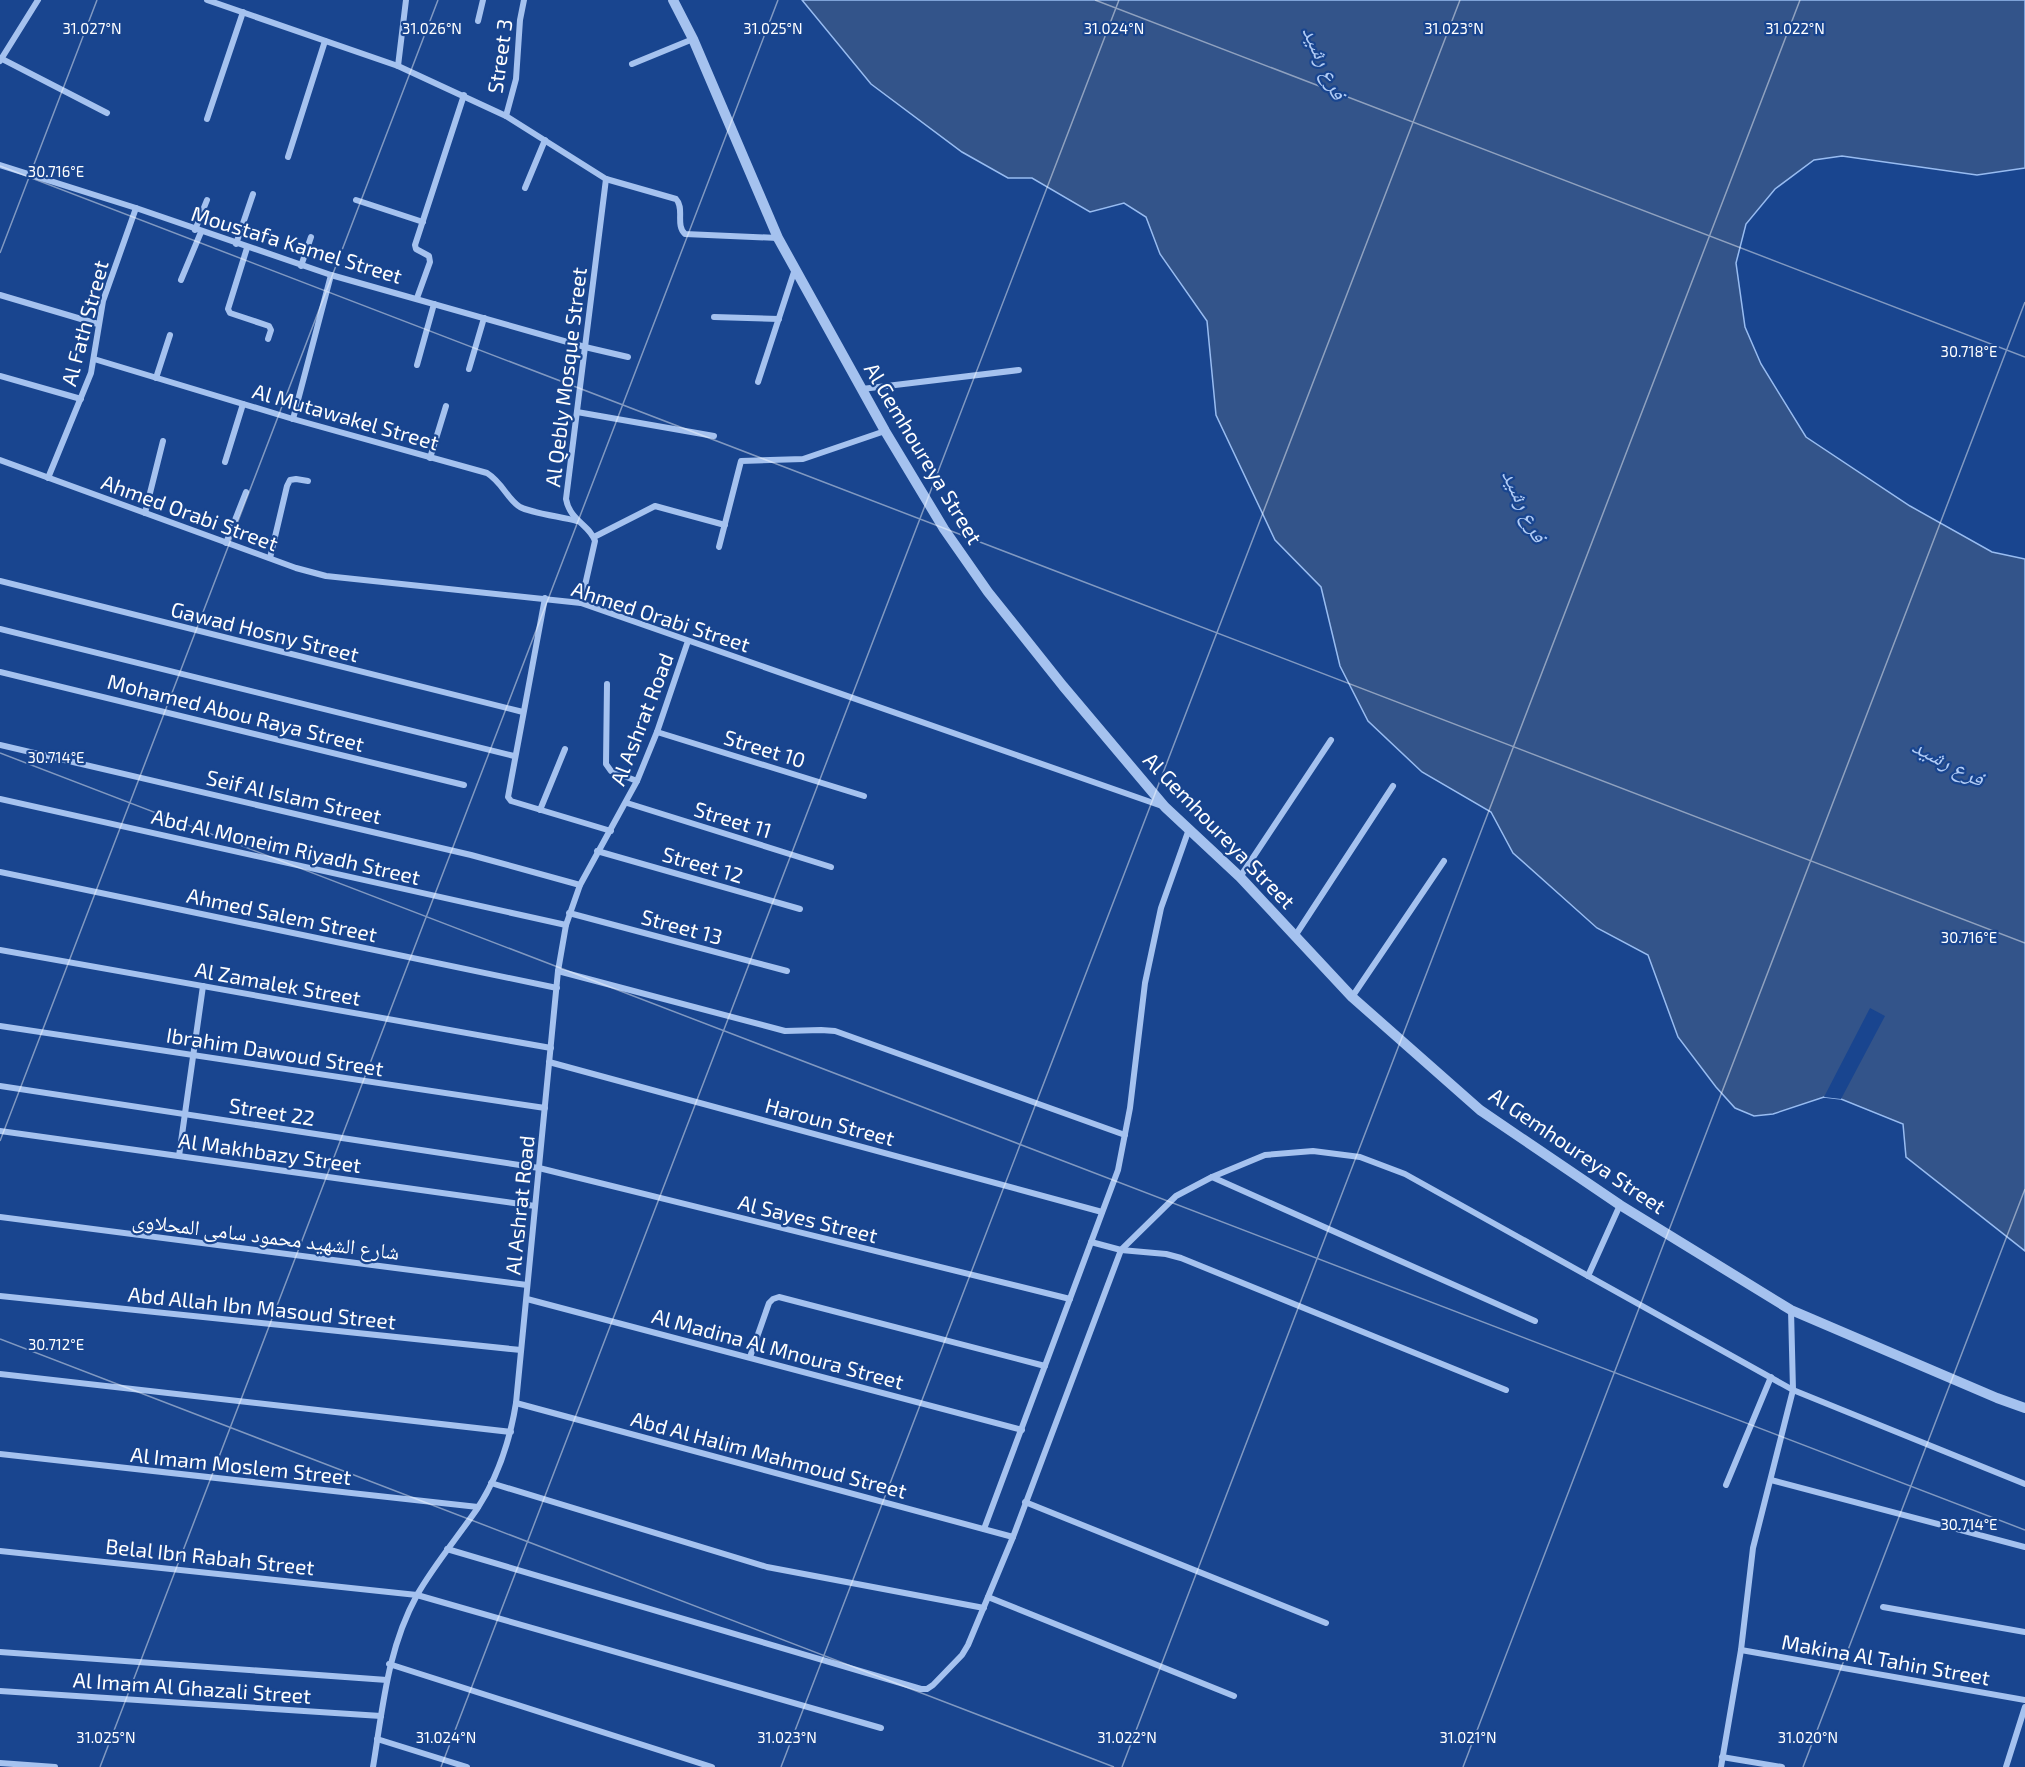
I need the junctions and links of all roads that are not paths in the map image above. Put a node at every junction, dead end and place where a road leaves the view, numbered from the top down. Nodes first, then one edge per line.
1 (38, 0) edge
2 (207, 0) edge
3 (406, 0) edge
4 (483, 0) edge
5 (524, 0) edge
6 (673, 0) edge
7 (243, 12) junction
8 (478, 21) dead end
9 (693, 39) junction
10 (325, 41) junction
11 (1, 60) edge
12 (632, 64) dead end
13 (398, 66) junction
14 (464, 95) junction
15 (107, 113) dead end
16 (506, 116) junction
17 (207, 119) dead end
18 (545, 140) junction
19 (288, 157) dead end
20 (0, 165) edge
21 (606, 179) junction
22 (525, 188) dead end
23 (253, 194) dead end
24 (207, 200) dead end
25 (356, 200) dead end
26 (136, 208) junction
27 (423, 222) junction
28 (198, 231) junction
29 (311, 237) dead end
30 (778, 238) junction
31 (236, 244) junction
32 (247, 248) junction
33 (301, 266) junction
34 (795, 269) junction
35 (332, 275) junction
36 (181, 280) dead end
37 (0, 295) edge
38 (417, 298) junction
39 (434, 304) junction
40 (714, 317) dead end
41 (484, 318) junction
42 (779, 319) junction
43 (98, 324) junction
44 (170, 335) dead end
45 (268, 339) dead end
46 (585, 347) junction
47 (628, 357) dead end
48 (94, 359) junction
49 (417, 365) dead end
50 (469, 369) dead end
51 (1019, 370) dead end
52 (0, 376) edge
53 (156, 378) junction
54 (758, 382) dead end
55 (862, 389) junction
56 (81, 399) junction
57 (243, 404) junction
58 (446, 406) dead end
59 (577, 412) junction
60 (293, 419) junction
61 (885, 431) junction
62 (714, 436) dead end
63 (163, 441) dead end
64 (430, 458) junction
65 (0, 460) edge
66 (225, 462) dead end
67 (48, 478) junction
68 (308, 481) dead end
69 (246, 492) dead end
70 (146, 513) junction
71 (577, 521) junction
72 (724, 525) junction
73 (594, 537) junction
74 (226, 543) junction
75 (719, 547) dead end
76 (270, 558) junction
77 (0, 581) edge
78 (545, 598) junction
79 (581, 603) junction
80 (0, 629) edge
81 (688, 641) junction
82 (0, 672) edge
83 (607, 684) dead end
84 (523, 712) junction
85 (657, 732) junction
86 (1331, 740) dead end
87 (0, 745) edge
88 (565, 749) dead end
89 (514, 756) junction
90 (637, 781) junction
91 (464, 785) dead end
92 (1393, 786) dead end
93 (864, 796) dead end
94 (0, 800) edge
95 (627, 803) junction
96 (1165, 807) junction
97 (540, 810) junction
98 (1189, 829) junction
99 (611, 831) junction
100 (597, 851) junction
101 (1444, 861) dead end
102 (831, 867) dead end
103 (0, 872) edge
104 (1240, 877) junction
105 (580, 885) junction
106 (800, 909) dead end
107 (569, 913) junction
108 (566, 925) junction
109 (1295, 936) junction
110 (0, 950) edge
111 (558, 971) junction
112 (787, 971) dead end
113 (203, 986) junction
114 (556, 988) junction
115 (1352, 997) junction
116 (0, 1026) edge
117 (551, 1048) junction
118 (193, 1055) junction
119 (549, 1062) junction
120 (0, 1086) edge
121 (545, 1108) junction
122 (185, 1114) junction
123 (0, 1131) edge
124 (1125, 1135) junction
125 (179, 1156) junction
126 (539, 1168) junction
127 (1212, 1177) junction
128 (1620, 1205) junction
129 (535, 1206) junction
130 (1102, 1212) junction
131 (0, 1217) edge
132 (1091, 1242) junction
133 (1121, 1250) junction
134 (1588, 1276) junction
135 (528, 1286) junction
136 (0, 1296) edge
137 (526, 1299) junction
138 (1070, 1299) junction
139 (1791, 1310) junction
140 (1535, 1321) dead end
141 (521, 1350) junction
142 (750, 1357) junction
143 (1045, 1366) junction
144 (0, 1374) edge
145 (1771, 1377) junction
146 (1506, 1390) dead end
147 (1793, 1390) junction
148 (516, 1403) junction
149 (2025, 1408) edge
150 (1022, 1430) junction
151 (512, 1432) junction
152 (0, 1454) edge
153 (1771, 1480) junction
154 (491, 1483) junction
155 (2025, 1484) edge
156 (1726, 1485) dead end
157 (1025, 1502) junction
158 (478, 1508) junction
159 (984, 1529) junction
160 (1013, 1537) junction
161 (2025, 1547) edge
162 (447, 1549) junction
163 (0, 1551) edge
164 (417, 1595) junction
165 (988, 1597) junction
166 (1883, 1607) dead end
167 (984, 1608) junction
168 (1326, 1623) dead end
169 (2025, 1632) edge
170 (1741, 1650) junction
171 (0, 1652) edge
172 (389, 1664) junction
173 (387, 1680) junction
174 (0, 1690) edge
175 (1234, 1696) dead end
176 (2025, 1700) edge
177 (2025, 1707) edge
178 (381, 1716) junction
179 (881, 1728) dead end
180 (377, 1739) junction
181 (1722, 1757) junction
182 (0, 1763) edge
183 (55, 1767) edge
184 (373, 1767) edge
185 (467, 1767) edge
186 (712, 1767) edge
187 (1720, 1767) edge
188 (1782, 1767) edge
189 (2006, 1767) edge

1 - 11 street
2 - 7 street
3 - 13 street
4 - 8 street
5 - 16 street, Street 3
6 - 9 street, Al Gemhoureya Street
7 - 10 street
7 - 17 street
9 - 12 street
9 - 30 street, Al Gemhoureya Street
10 - 13 street
10 - 19 street
11 - 15 street
13 - 14 street
14 - 16 street
14 - 27 street
16 - 18 street
18 - 21 street
18 - 22 street
20 - 26 street, Moustafa Kamel Street
21 - 30 street
21 - 46 street, Al Qebly Mosque Street
23 - 31 street
24 - 28 street
25 - 27 street
26 - 28 street, Moustafa Kamel Street
26 - 43 street, Al Fath Street
27 - 38 street
28 - 31 street, Moustafa Kamel Street
28 - 36 street
29 - 33 street
30 - 34 street, Al Gemhoureya Street
31 - 32 street, Moustafa Kamel Street
32 - 33 street, Moustafa Kamel Street
32 - 45 street
33 - 35 street, Moustafa Kamel Street
34 - 42 street
34 - 55 street, Al Gemhoureya Street
35 - 38 street, Moustafa Kamel Street
35 - 60 street
37 - 43 street
38 - 39 street, Moustafa Kamel Street
39 - 41 street, Moustafa Kamel Street
39 - 49 street
40 - 42 street
41 - 46 street, Moustafa Kamel Street
41 - 50 street
42 - 54 street
43 - 48 street, Al Fath Street
44 - 53 street
46 - 47 street, Moustafa Kamel Street
46 - 59 street, Al Qebly Mosque Street
48 - 53 street, Al Mutawakel Street
48 - 56 street, Al Fath Street
51 - 55 street
52 - 56 street
53 - 57 street, Al Mutawakel Street
55 - 61 street, Al Gemhoureya Street
56 - 67 street, Al Fath Street
57 - 60 street, Al Mutawakel Street
57 - 66 street
58 - 64 street
59 - 62 street
59 - 71 street, Al Qebly Mosque Street
60 - 64 street, Al Mutawakel Street
61 - 72 street
61 - 96 street, Al Gemhoureya Street
63 - 70 street
64 - 71 street, Al Mutawakel Street
65 - 67 street, Ahmed Orabi Street
67 - 70 street, Ahmed Orabi Street
68 - 76 street
69 - 74 street
70 - 74 street, Ahmed Orabi Street
71 - 73 street, Al Qebly Mosque Street
72 - 73 street
72 - 75 street
73 - 79 street
74 - 76 street, Ahmed Orabi Street
76 - 78 street, Ahmed Orabi Street
77 - 84 street, Gawad Hosny Street
78 - 79 street, Ahmed Orabi Street
78 - 84 street
79 - 81 street, Ahmed Orabi Street
80 - 89 street
81 - 85 street, Al Ashrat Road
81 - 96 street, Ahmed Orabi Street
82 - 91 street, Mohamed Abou Raya Street
83 - 90 street
84 - 89 street
85 - 90 street, Al Ashrat Road
85 - 93 street, Street 10
86 - 104 street
87 - 105 street, Seif Al Islam Street
88 - 97 street
89 - 97 street
90 - 95 street, Al Ashrat Road
92 - 109 street
94 - 108 street, Abd Al Moneim Riyadh Street
95 - 99 street, Al Ashrat Road
95 - 102 street, Street 11
96 - 98 street, Al Gemhoureya Street
97 - 99 street
98 - 104 street, Al Gemhoureya Street
98 - 124 street
99 - 100 street, Al Ashrat Road
100 - 105 street, Al Ashrat Road
100 - 106 street, Street 12
101 - 115 street
103 - 114 street, Ahmed Salem Street
104 - 109 street, Al Gemhoureya Street
105 - 107 street, Al Ashrat Road
107 - 108 street, Al Ashrat Road
107 - 112 street, Street 13
108 - 111 street, Al Ashrat Road
109 - 115 street, Al Gemhoureya Street
110 - 113 street, Al Zamalek Street
111 - 114 street, Al Ashrat Road
111 - 124 street
113 - 117 street, Al Zamalek Street
113 - 118 street
114 - 117 street, Al Ashrat Road
115 - 128 street, Al Gemhoureya Street
116 - 118 street, Ibrahim Dawoud Street
117 - 119 street, Al Ashrat Road
118 - 121 street, Ibrahim Dawoud Street
118 - 122 street
119 - 121 street, Al Ashrat Road
119 - 130 street, Haroun Street
120 - 122 street, Street 22
121 - 126 street, Al Ashrat Road
122 - 125 street
122 - 126 street, Street 22
123 - 125 street, Al Makhbazy Street
124 - 130 street
125 - 129 street, Al Makhbazy Street
126 - 129 street, Al Ashrat Road
126 - 138 street, Al Sayes Street
127 - 133 street
127 - 134 street
127 - 140 street
128 - 134 street
128 - 139 street, Al Gemhoureya Street
129 - 135 street, Al Ashrat Road
130 - 132 street
131 - 135 street, شارع الشهيد محمود سامى المحلاوى
132 - 133 street
132 - 138 street
133 - 146 street
133 - 157 street
134 - 145 street
135 - 137 street, Al Ashrat Road
136 - 141 street, Abd Allah Ibn Masoud Street
137 - 141 street, Al Ashrat Road
137 - 142 street, Al Madina Al Mnoura Street
138 - 143 street
139 - 147 street
139 - 149 street, Al Gemhoureya Street
141 - 148 street, Al Ashrat Road
142 - 143 street
142 - 150 street, Al Madina Al Mnoura Street
143 - 150 street
144 - 151 street
145 - 147 street
145 - 156 street
147 - 153 street
147 - 155 street
148 - 151 street, Al Ashrat Road
148 - 159 street, Abd Al Halim Mahmoud Street
150 - 159 street
151 - 154 street, Al Ashrat Road
152 - 158 street, Al Imam Moslem Street
153 - 161 street
153 - 170 street
154 - 158 street, Al Ashrat Road
154 - 167 street
157 - 160 street
157 - 168 street
158 - 162 street, Al Ashrat Road
159 - 160 street, Abd Al Halim Mahmoud Street
160 - 165 street
162 - 164 street, Al Ashrat Road
162 - 167 street
163 - 164 street, Belal Ibn Rabah Street
164 - 172 street, Al Ashrat Road
164 - 179 street, Belal Ibn Rabah Street
165 - 167 street
165 - 175 street
166 - 169 street
170 - 176 street, Makina Al Tahin Street
170 - 181 street
171 - 173 street
172 - 173 street, Al Ashrat Road
172 - 186 street
173 - 178 street, Al Ashrat Road
174 - 178 street, Al Imam Al Ghazali Street
177 - 189 street
178 - 180 street, Al Ashrat Road
180 - 184 street, Al Ashrat Road
180 - 185 street
181 - 187 street
181 - 188 street
182 - 183 street

